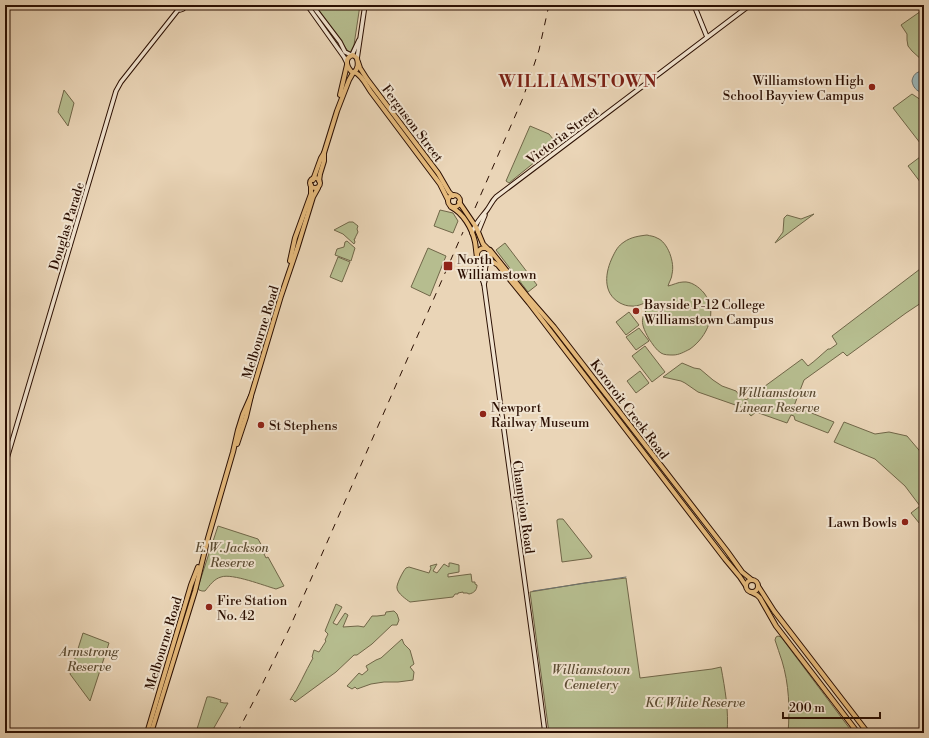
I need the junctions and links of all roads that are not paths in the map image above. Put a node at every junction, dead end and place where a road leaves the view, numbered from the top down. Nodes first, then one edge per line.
1 (182, 5) edge
2 (307, 5) edge
3 (312, 5) edge
4 (364, 5) edge
5 (694, 5) edge
6 (750, 5) edge
7 (178, 7) edge
8 (360, 36) junction
9 (707, 37) junction
10 (352, 55) junction
11 (358, 61) junction
12 (347, 64) junction
13 (354, 73) junction
14 (337, 111) junction
15 (406, 131) junction
16 (402, 134) junction
17 (324, 153) junction
18 (313, 180) junction
19 (319, 181) junction
20 (311, 185) junction
21 (318, 188) junction
22 (453, 196) junction
23 (448, 200) junction
24 (459, 202) junction
25 (451, 206) junction
26 (486, 212) junction
27 (475, 225) junction
28 (472, 232) junction
29 (478, 232) junction
30 (295, 238) junction
31 (300, 240) junction
32 (489, 250) junction
33 (478, 258) junction
34 (487, 262) junction
35 (288, 274) junction
36 (484, 284) junction
37 (551, 323) junction
38 (548, 328) junction
39 (654, 456) junction
40 (5, 465) edge
41 (653, 465) junction
42 (202, 560) junction
43 (752, 580) junction
44 (746, 586) junction
45 (758, 586) junction
46 (189, 591) junction
47 (194, 592) junction
48 (751, 592) junction
49 (161, 693) junction
50 (147, 733) edge
51 (151, 733) edge
52 (545, 733) edge
53 (858, 733) edge
54 (868, 733) edge

1 - 7 street, Douglas Parade
2 - 12 street
3 - 10 street
4 - 8 street
5 - 9 street
6 - 9 street, Victoria Street
7 - 40 street, Douglas Parade
8 - 10 street
8 - 11 street
9 - 26 street, Victoria Street
10 - 11 main road, Ferguson Street
10 - 12 main road
11 - 13 main road
11 - 15 main road, Ferguson Street
12 - 13 main road, Ferguson Street
12 - 14 main road
13 - 14 main road
13 - 16 main road, Ferguson Street
14 - 17 main road
15 - 16 main road
15 - 22 main road, Ferguson Street
16 - 23 main road, Ferguson Street
17 - 18 main road
17 - 19 main road
18 - 19 main road
18 - 20 main road
19 - 21 main road
20 - 21 main road
20 - 30 main road, Melbourne Road
21 - 31 main road, Melbourne Road
22 - 23 main road
22 - 24 main road
23 - 25 main road
24 - 25 main road
24 - 27 main road
25 - 28 main road
26 - 27 street, Victoria Street
26 - 29 street, Victoria Street
27 - 28 street, Victoria Street
27 - 29 main road
28 - 33 main road
29 - 32 main road
30 - 31 main road
30 - 35 main road, Melbourne Road
31 - 35 main road, Melbourne Road
32 - 33 main road
32 - 34 main road
32 - 37 main road, Kororoit Creek Road
33 - 34 main road
33 - 36 street, Champion Road
34 - 36 street, Champion Road
34 - 38 main road, Kororoit Creek Road
35 - 42 main road, Melbourne Road
36 - 52 street, Champion Road
37 - 38 main road
37 - 39 main road, Kororoit Creek Road
38 - 41 main road, Kororoit Creek Road
39 - 41 main road
39 - 43 main road, Kororoit Creek Road
41 - 44 main road, Kororoit Creek Road
42 - 46 main road, Melbourne Road
42 - 47 main road, Melbourne Road
43 - 44 main road
43 - 45 main road
44 - 48 main road
45 - 48 main road
45 - 54 main road
46 - 47 main road
46 - 49 main road, Melbourne Road
47 - 49 main road, Melbourne Road
48 - 53 main road
49 - 50 main road, Melbourne Road
49 - 51 main road, Melbourne Road

